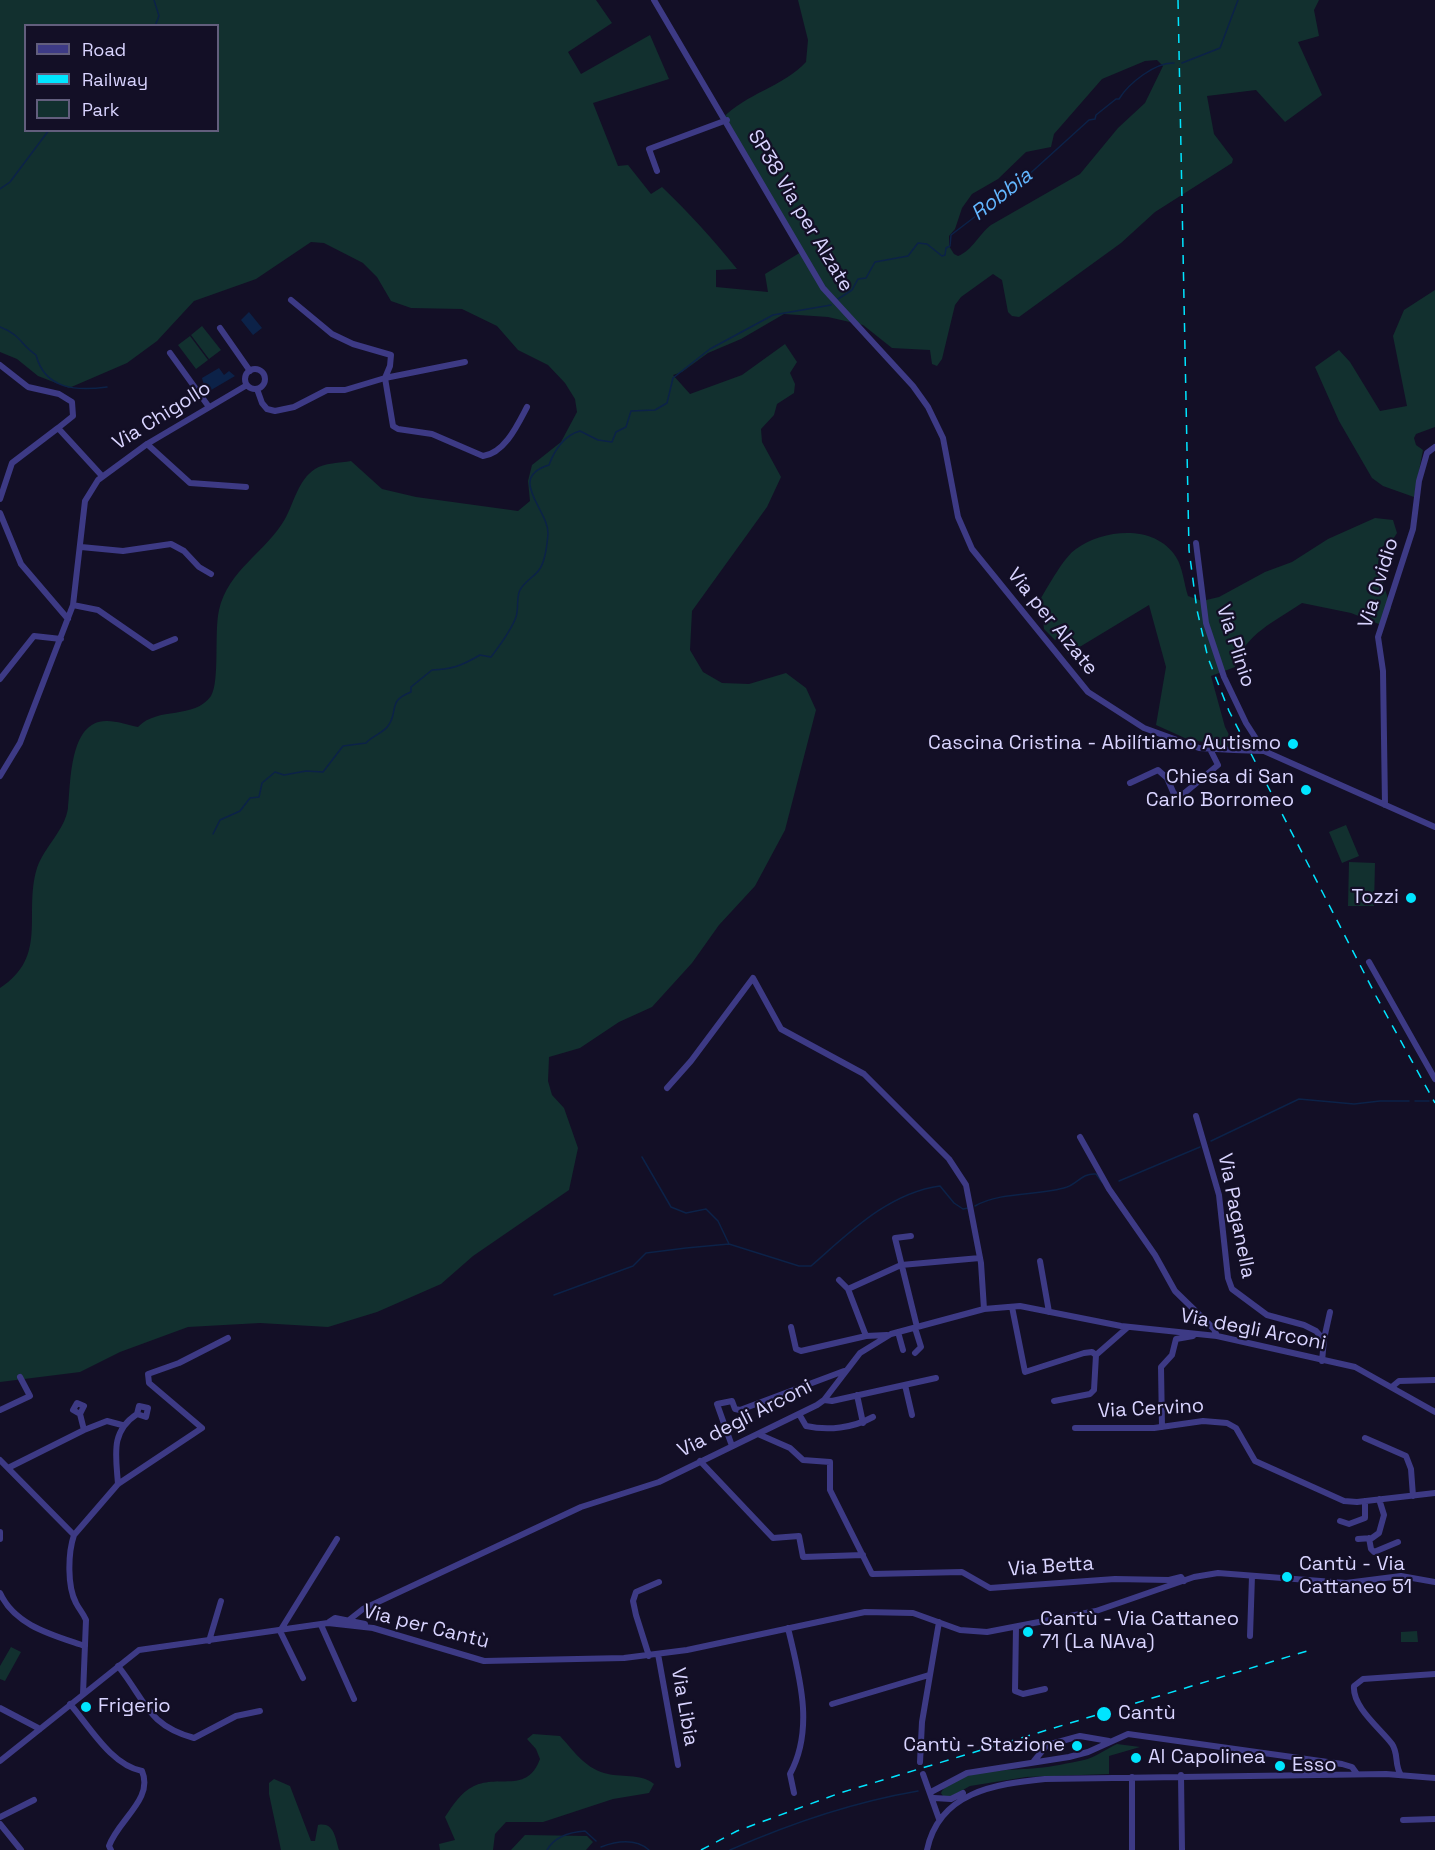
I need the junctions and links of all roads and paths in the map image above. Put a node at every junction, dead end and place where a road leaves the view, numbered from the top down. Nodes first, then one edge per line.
1 (654, 0) edge
2 (727, 120) junction
3 (657, 171) dead end
4 (291, 300) dead end
5 (220, 328) dead end
6 (170, 353) dead end
7 (465, 362) dead end
8 (0, 365) edge
9 (250, 371) junction
10 (385, 378) junction
11 (246, 385) junction
12 (257, 389) junction
13 (209, 407) junction
14 (527, 407) dead end
15 (937, 424) joint
16 (58, 429) junction
17 (147, 444) junction
18 (1435, 447) edge
19 (100, 478) junction
20 (246, 487) dead end
21 (0, 499) edge
22 (0, 513) edge
23 (1196, 543) dead end
24 (81, 547) junction
25 (211, 574) dead end
26 (73, 605) junction
27 (68, 619) junction
28 (61, 639) junction
29 (175, 639) dead end
30 (0, 679) edge
31 (1210, 749) junction
32 (1264, 751) junction
33 (0, 776) edge
34 (1130, 783) dead end
35 (1385, 806) junction
36 (1435, 826) edge
37 (1369, 962) dead end
38 (1435, 1079) edge
39 (667, 1088) dead end
40 (1197, 1116) dead end
41 (1080, 1137) dead end
42 (911, 1236) dead end
43 (980, 1258) junction
44 (1040, 1262) dead end
45 (901, 1265) junction
46 (839, 1280) dead end
47 (848, 1289) junction
48 (1012, 1307) junction
49 (984, 1310) junction
50 (1049, 1312) junction
51 (1330, 1312) dead end
52 (791, 1327) dead end
53 (916, 1327) junction
54 (1128, 1327) junction
55 (894, 1333) junction
56 (1204, 1335) junction
57 (866, 1336) junction
58 (1217, 1336) junction
59 (228, 1338) dead end
60 (1324, 1340) junction
61 (903, 1350) dead end
62 (915, 1353) dead end
63 (1096, 1356) junction
64 (1322, 1361) junction
65 (845, 1371) junction
66 (20, 1377) dead end
67 (936, 1378) dead end
68 (1435, 1380) edge
69 (905, 1385) junction
70 (1393, 1386) junction
71 (857, 1395) junction
72 (824, 1400) junction
73 (1054, 1401) dead end
74 (0, 1410) edge
75 (1435, 1412) edge
76 (80, 1414) dead end
77 (137, 1414) dead end
78 (799, 1414) junction
79 (912, 1415) dead end
80 (873, 1417) dead end
81 (863, 1423) junction
82 (122, 1425) junction
83 (1162, 1427) junction
84 (1075, 1428) dead end
85 (84, 1430) junction
86 (758, 1434) junction
87 (1365, 1438) dead end
88 (732, 1446) junction
89 (0, 1460) edge
90 (700, 1461) junction
91 (8, 1468) junction
92 (118, 1484) junction
93 (1435, 1493) edge
94 (1413, 1496) junction
95 (1379, 1499) junction
96 (1365, 1501) junction
97 (1340, 1521) dead end
98 (0, 1532) edge
99 (74, 1535) junction
100 (1369, 1538) junction
101 (0, 1539) edge
102 (337, 1539) dead end
103 (1358, 1539) dead end
104 (1398, 1542) dead end
105 (863, 1554) junction
106 (1252, 1576) junction
107 (1184, 1581) junction
108 (659, 1582) dead end
109 (1435, 1582) edge
110 (0, 1593) edge
111 (221, 1601) dead end
112 (362, 1610) junction
113 (349, 1622) junction
114 (939, 1622) junction
115 (364, 1623) junction
116 (325, 1624) junction
117 (373, 1628) junction
118 (788, 1628) junction
119 (1016, 1628) junction
120 (279, 1631) junction
121 (1250, 1636) dead end
122 (209, 1641) junction
123 (85, 1646) junction
124 (658, 1654) junction
125 (650, 1656) junction
126 (118, 1666) junction
127 (1435, 1674) edge
128 (929, 1676) junction
129 (303, 1678) dead end
130 (1045, 1689) dead end
131 (83, 1694) junction
132 (354, 1699) dead end
133 (70, 1704) junction
134 (832, 1704) dead end
135 (0, 1708) edge
136 (260, 1712) dead end
137 (40, 1729) junction
138 (1113, 1740) junction
139 (1397, 1758) junction
140 (0, 1761) edge
141 (920, 1762) dead end
142 (1034, 1762) junction
143 (678, 1765) dead end
144 (923, 1774) dead end
145 (1357, 1774) junction
146 (1386, 1774) junction
147 (1181, 1775) junction
148 (1401, 1775) junction
149 (1132, 1777) junction
150 (1435, 1778) edge
151 (978, 1790) junction
152 (794, 1793) dead end
153 (932, 1795) junction
154 (34, 1800) dead end
155 (941, 1816) junction
156 (0, 1817) edge
157 (1435, 1819) edge
158 (1403, 1820) dead end
159 (0, 1824) edge
160 (21, 1850) edge
161 (111, 1850) edge
162 (927, 1850) edge
163 (1132, 1850) edge
164 (1182, 1850) edge

1 - 2 street, SP38 Via per Alzate
2 - 3 street
2 - 15 street, SP38 Via per Alzate
4 - 10 street
5 - 9 street
6 - 13 street
7 - 10 street
8 - 16 street
9 - 11 street
9 - 12 street
10 - 12 street
10 - 14 street
11 - 12 street
11 - 13 street, Via Chigollo
13 - 17 street, Via Chigollo
15 - 31 street, Via per Alzate
16 - 19 street
16 - 21 street
17 - 19 street, Via Chigollo
17 - 20 street
18 - 35 street, Via Ovidio
19 - 24 street
22 - 27 street
23 - 32 street, Via Plinio
24 - 25 street
24 - 26 street
26 - 27 street
26 - 29 street
27 - 28 street
28 - 30 street
28 - 33 street
31 - 32 street, Via per Alzate, bridge
31 - 34 street
32 - 35 street, Via per Alzate
35 - 36 street, Via per Alzate
37 - 38 street
39 - 43 street
40 - 60 street, Via Paganella
41 - 58 street
42 - 45 street
43 - 45 street
43 - 49 street
44 - 50 street
45 - 47 street
45 - 53 street
46 - 47 street
47 - 57 street
48 - 49 street, Via degli Arconi
48 - 50 street, Via degli Arconi
48 - 63 street
49 - 53 street, Via degli Arconi
50 - 54 street, Via degli Arconi
51 - 60 street
52 - 57 street
53 - 55 street, Via degli Arconi
53 - 62 street
54 - 56 street, Via degli Arconi
54 - 63 street
55 - 57 street
55 - 61 street
55 - 65 street, Via degli Arconi
56 - 58 street, Via degli Arconi
56 - 83 street
58 - 64 street, Via degli Arconi
59 - 92 street
60 - 64 street
63 - 73 street
64 - 70 street, Via degli Arconi
65 - 72 street, Via degli Arconi
65 - 88 street
66 - 74 street
67 - 69 street
68 - 70 street
69 - 71 street
69 - 79 street
70 - 75 street, Via degli Arconi
71 - 72 street
71 - 81 street
72 - 78 street, Via degli Arconi
76 - 85 street
77 - 82 street
78 - 81 street
78 - 86 street, Via degli Arconi
80 - 81 street
82 - 85 street
82 - 92 street
83 - 84 street, Via Cervino
83 - 96 street, Via Cervino
85 - 91 street
86 - 88 street, Via degli Arconi
86 - 105 street, Via Betta
87 - 94 street
88 - 90 street, Via degli Arconi
89 - 91 street
90 - 105 street
90 - 112 street, Via degli Arconi
91 - 99 street
92 - 99 street
93 - 94 street, Via Cervino
94 - 95 street, Via Cervino
95 - 96 street, Via Cervino
95 - 100 street
96 - 97 street
98 - 101 street
99 - 123 street
100 - 103 street
100 - 104 street
102 - 120 street
105 - 107 street, Via Betta
106 - 107 street
106 - 109 street
106 - 121 street
107 - 119 street, Via per Cantù
108 - 125 street
110 - 123 street
111 - 122 street
112 - 113 street, Via degli Arconi
112 - 115 street
113 - 115 street
113 - 116 street
113 - 117 street, Via per Cantù
114 - 118 street, Via per Cantù
114 - 119 street, Via per Cantù
114 - 128 street
115 - 117 street
116 - 120 street
116 - 132 street
117 - 125 street, Via per Cantù
118 - 124 street, Via per Cantù
118 - 152 street
119 - 130 street
120 - 122 street
120 - 129 street
122 - 126 street
123 - 131 street
124 - 125 street, Via per Cantù
124 - 143 street, Via Libia
126 - 131 street
126 - 136 street
127 - 139 street
128 - 134 street
128 - 141 street
131 - 133 street
133 - 137 street
133 - 161 street
135 - 137 street
137 - 140 street
138 - 142 street
138 - 142 street
138 - 145 street
139 - 146 street
139 - 148 street
142 - 153 street
144 - 153 street
145 - 146 street
145 - 147 street
146 - 148 street
147 - 149 street
147 - 164 street
148 - 150 street
149 - 151 street
149 - 163 street
151 - 153 street
151 - 155 street
153 - 155 street
154 - 156 street
155 - 162 street
157 - 158 street
159 - 160 street

